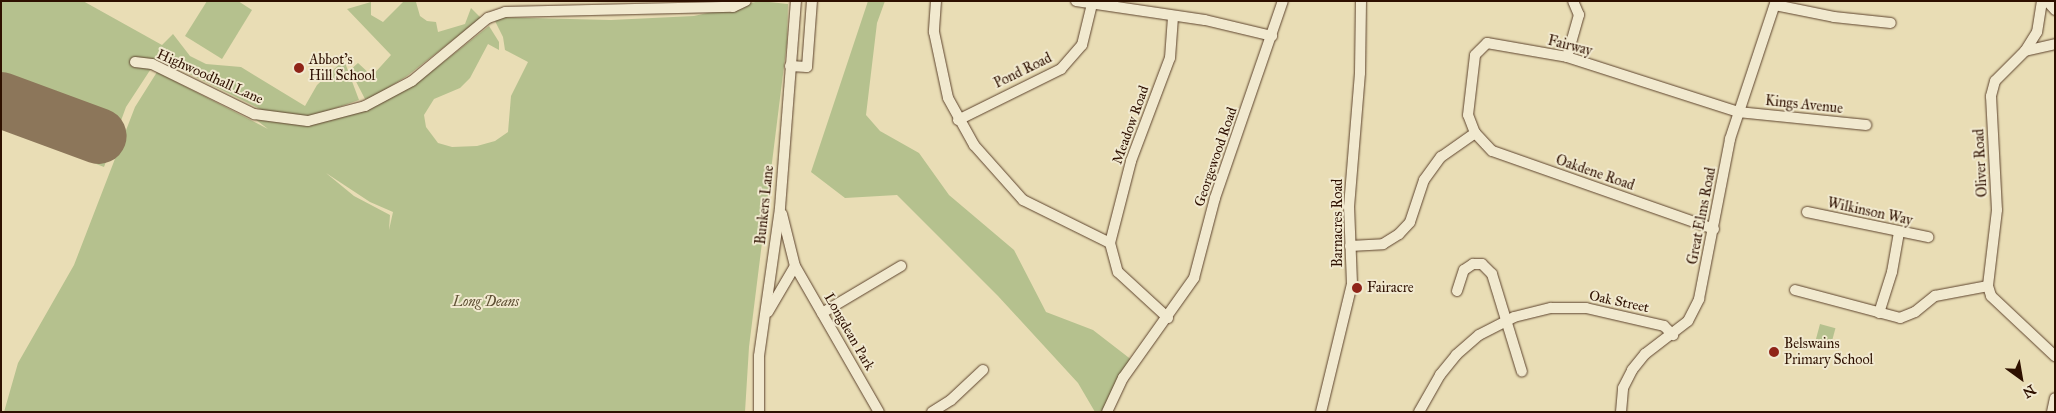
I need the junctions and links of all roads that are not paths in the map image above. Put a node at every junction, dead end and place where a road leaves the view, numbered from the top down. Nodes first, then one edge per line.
1 (746, 1) edge
2 (796, 1) edge
3 (812, 1) edge
4 (936, 1) edge
5 (1076, 1) edge
6 (1283, 1) edge
7 (1361, 1) edge
8 (1573, 1) edge
9 (2042, 1) edge
10 (2047, 1) edge
11 (1776, 3) edge
12 (1092, 4) junction
13 (2055, 10) edge
14 (1173, 16) junction
15 (1891, 23) dead end
16 (1272, 36) junction
17 (2055, 44) edge
18 (2025, 51) junction
19 (1567, 57) junction
20 (135, 62) dead end
21 (790, 66) junction
22 (1738, 112) junction
23 (958, 120) junction
24 (1866, 125) dead end
25 (1475, 133) junction
26 (780, 208) junction
27 (1807, 212) dead end
28 (1714, 229) junction
29 (1899, 233) junction
30 (1928, 237) dead end
31 (1110, 243) junction
32 (1350, 246) junction
33 (795, 266) junction
34 (902, 266) dead end
35 (1988, 286) junction
36 (1795, 290) dead end
37 (1457, 291) dead end
38 (822, 313) junction
39 (1879, 313) junction
40 (764, 318) junction
41 (1168, 318) junction
42 (1504, 321) junction
43 (1673, 335) junction
44 (2055, 356) edge
45 (983, 370) dead end
46 (1522, 372) dead end
47 (2055, 398) edge
48 (759, 412) edge
49 (879, 412) edge
50 (932, 412) edge
51 (1107, 412) edge
52 (1321, 412) edge
53 (1419, 412) edge
54 (1621, 412) edge
55 (2052, 412) edge

1 - 20 street, Highwoodhall Lane
2 - 21 street, Bunkers Lane
3 - 21 street
4 - 23 street
5 - 12 street
6 - 16 street, Georgewood Road
7 - 32 street, Barnacres Road
8 - 19 street
9 - 18 street, Oliver Road
10 - 13 street
11 - 15 street
11 - 22 street, Great Elms Road
12 - 14 street
12 - 23 street, Pond Road
14 - 16 street
14 - 31 street, Meadow Road
16 - 41 street, Georgewood Road
17 - 18 street
18 - 35 street, Oliver Road
19 - 22 street, Fairway
19 - 25 street, Fairway
21 - 26 street, Bunkers Lane
22 - 24 street, Kings Avenue
22 - 28 street, Great Elms Road
23 - 31 street
25 - 28 street, Oakdene Road
25 - 32 street
26 - 33 street, Longdean Park
26 - 40 street, Bunkers Lane
27 - 29 street, Wilkinson Way
28 - 43 street, Great Elms Road
29 - 30 street, Wilkinson Way
29 - 39 street
31 - 41 street
32 - 52 street, Barnacres Road
33 - 38 street, Longdean Park
33 - 40 street
34 - 38 street
35 - 39 street
35 - 44 street
36 - 39 street
37 - 42 street
38 - 49 street, Longdean Park
40 - 48 street, Bunkers Lane
41 - 51 street, Georgewood Road
42 - 43 street, Oak Street
42 - 46 street
42 - 53 street, Oak Street
43 - 54 street, Great Elms Road
45 - 50 street
47 - 55 street

